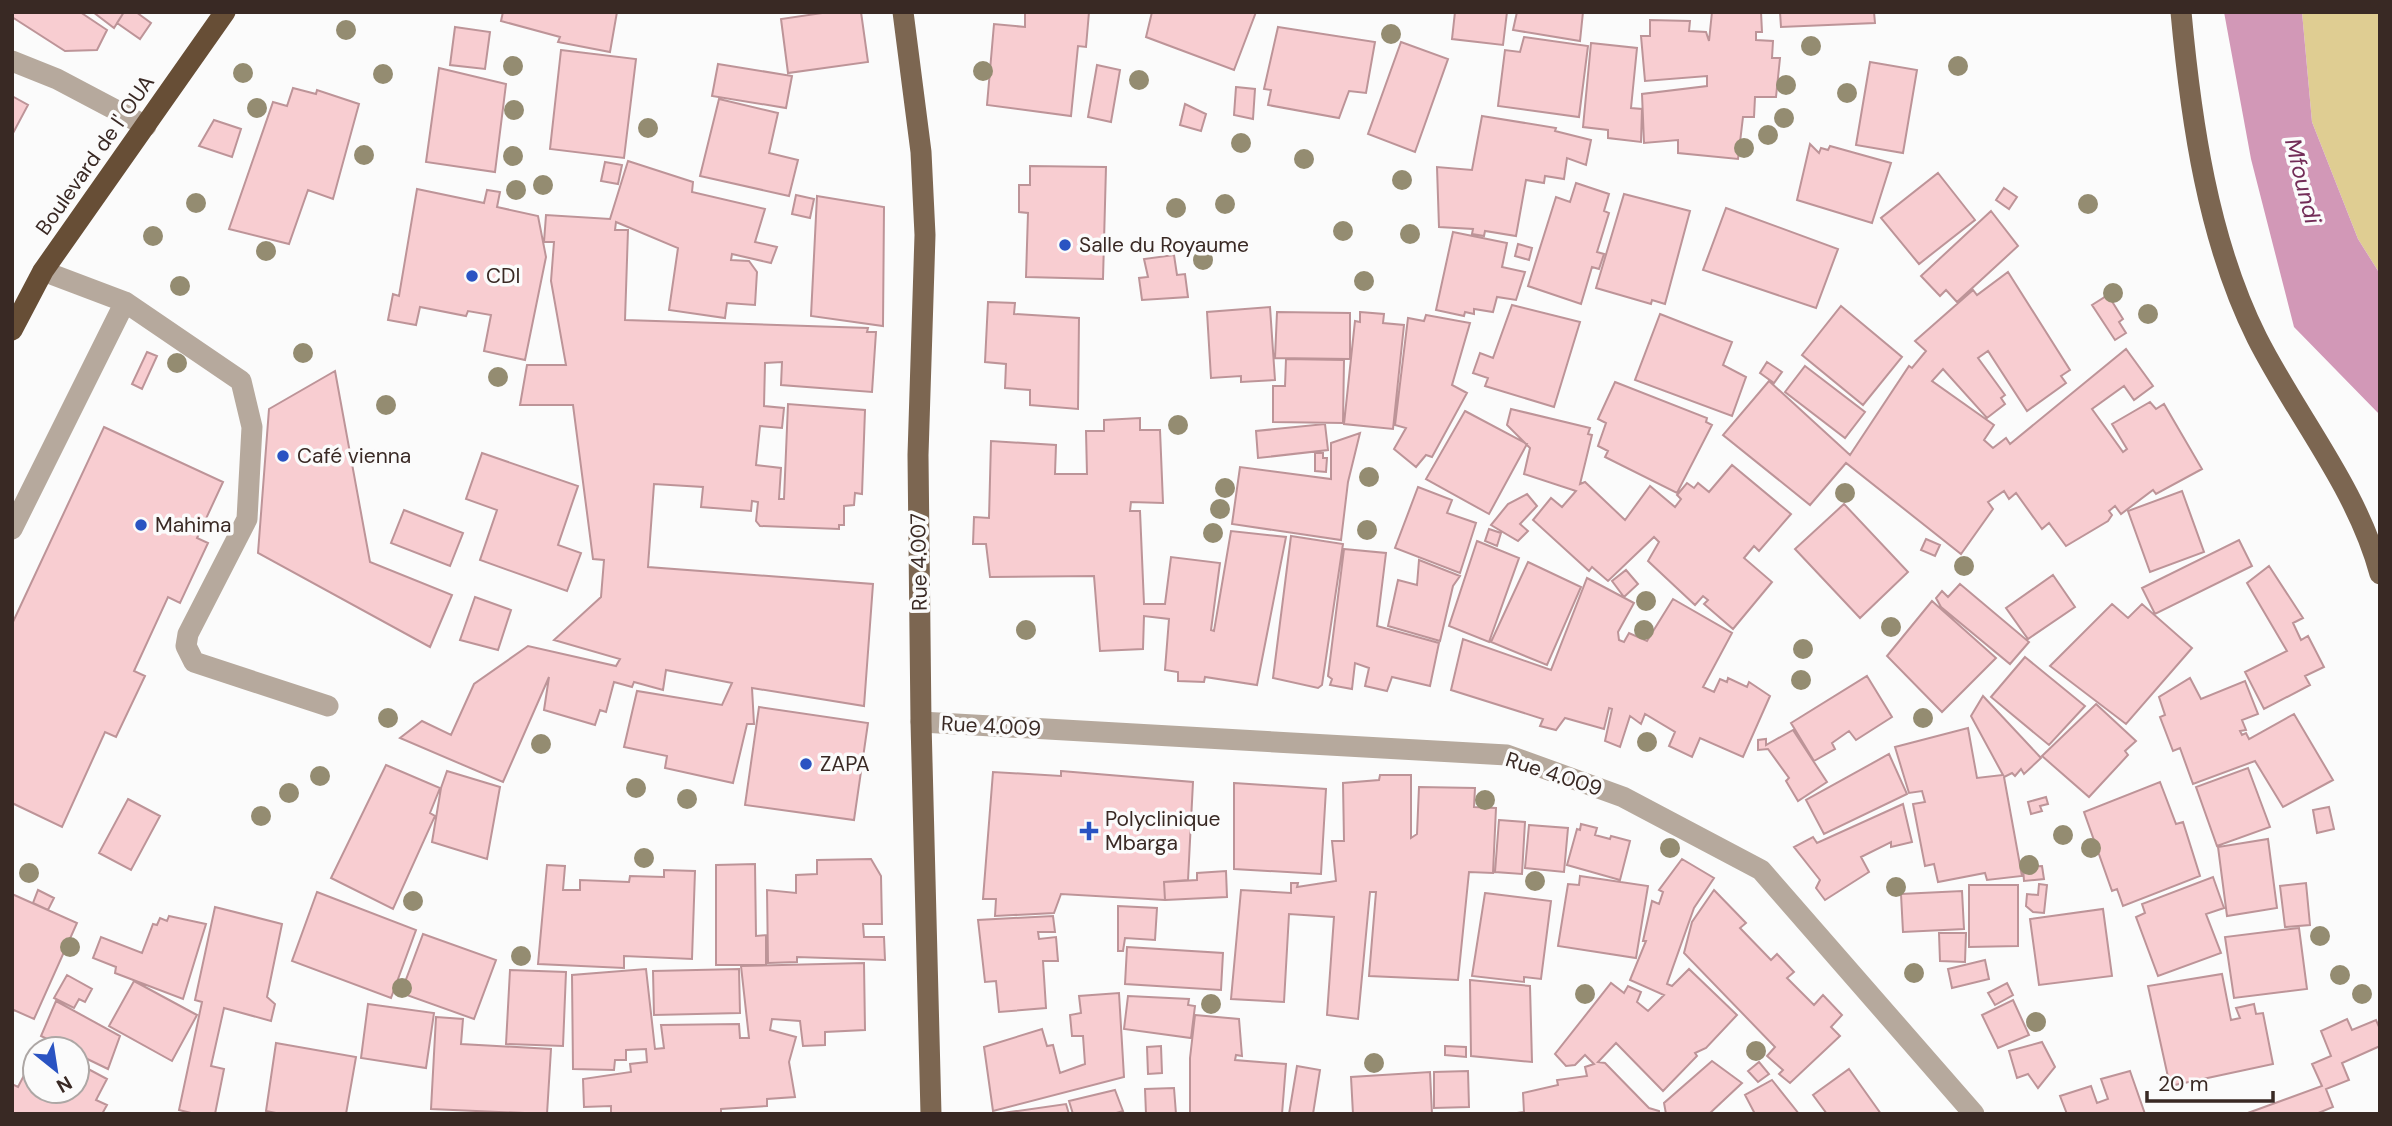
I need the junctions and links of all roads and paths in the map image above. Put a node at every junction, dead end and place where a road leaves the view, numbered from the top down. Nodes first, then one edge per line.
1 (225, 12) edge
2 (903, 12) edge
3 (2181, 12) edge
4 (12, 61) edge
5 (146, 126) junction
6 (43, 271) junction
7 (125, 302) junction
8 (12, 330) edge
9 (12, 528) edge
10 (2380, 575) edge
11 (328, 706) dead end
12 (921, 722) junction
13 (932, 1114) edge
14 (1974, 1114) edge

1 - 5 highway, Boulevard de l' OUA
2 - 12 main road, Rue 4.007
3 - 10 main road
4 - 5 street
5 - 6 highway, Boulevard de l' OUA
6 - 7 street
6 - 8 highway, Boulevard de l' OUA
7 - 9 street
7 - 11 street
12 - 13 main road, Rue 4.007
12 - 14 street, Rue 4.009

